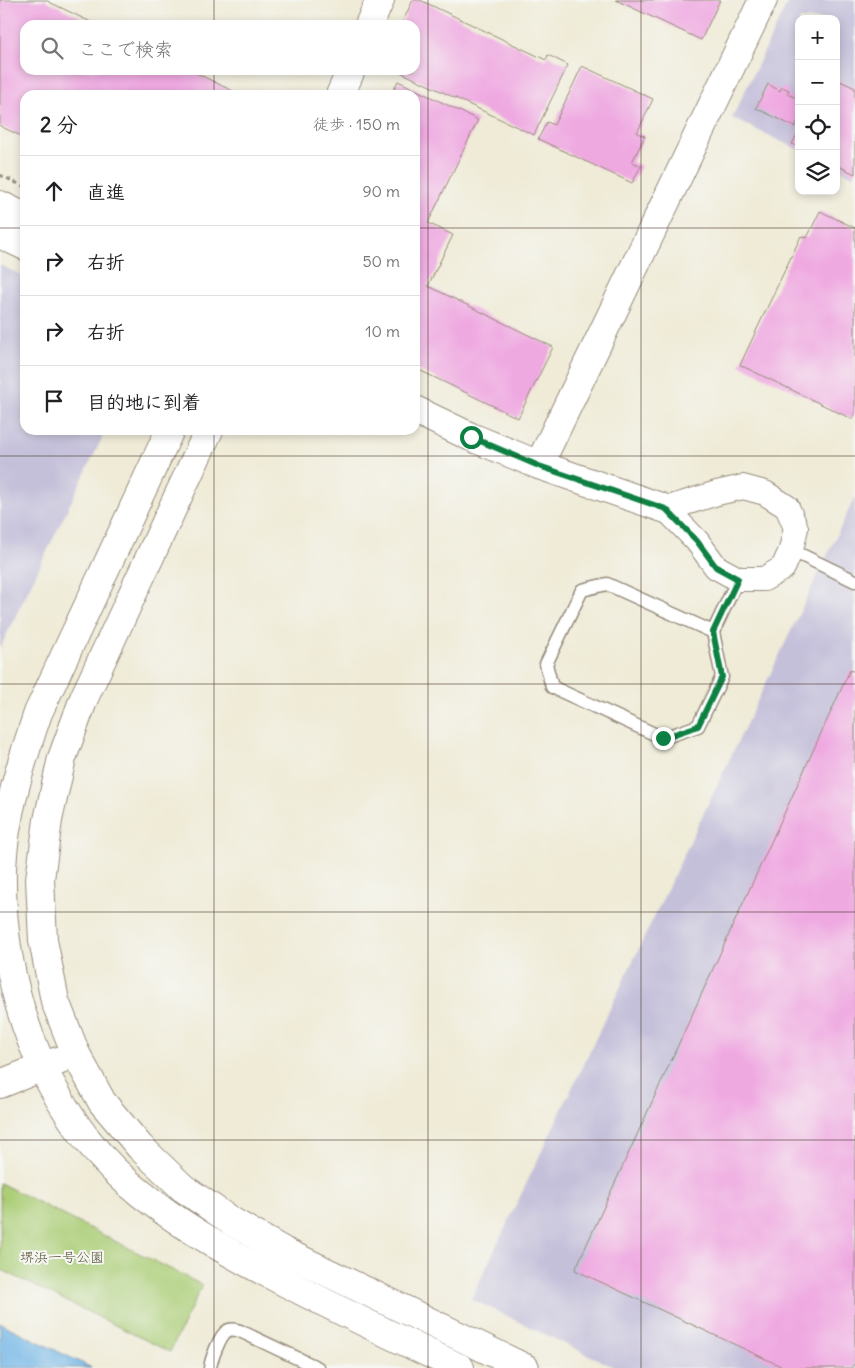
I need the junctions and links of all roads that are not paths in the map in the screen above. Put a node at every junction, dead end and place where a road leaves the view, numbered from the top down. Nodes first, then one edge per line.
1 (380, 0) edge
2 (763, 0) edge
3 (371, 20) edge
4 (349, 75) edge
5 (342, 90) edge
6 (0, 205) edge
7 (20, 215) edge
8 (0, 234) edge
9 (20, 244) edge
10 (420, 412) edge
11 (168, 435) edge
12 (207, 435) edge
13 (539, 466) junction
14 (666, 509) junction
15 (792, 550) junction
16 (738, 579) junction
17 (855, 581) edge
18 (713, 632) junction
19 (76, 1054) junction
20 (42, 1068) junction
21 (0, 1084) edge
22 (210, 1368) edge
23 (318, 1368) edge
24 (460, 1368) edge
25 (525, 1368) edge

1 - 3 street
2 - 13 street
4 - 5 street
6 - 7 street
8 - 9 street
10 - 13 street
11 - 20 street
12 - 19 street
13 - 14 street
14 - 15 street
14 - 16 street
15 - 16 street
15 - 17 lane
16 - 18 lane
18 - 18 lane
19 - 20 street
19 - 25 street
20 - 21 street
20 - 24 street
22 - 23 lane

